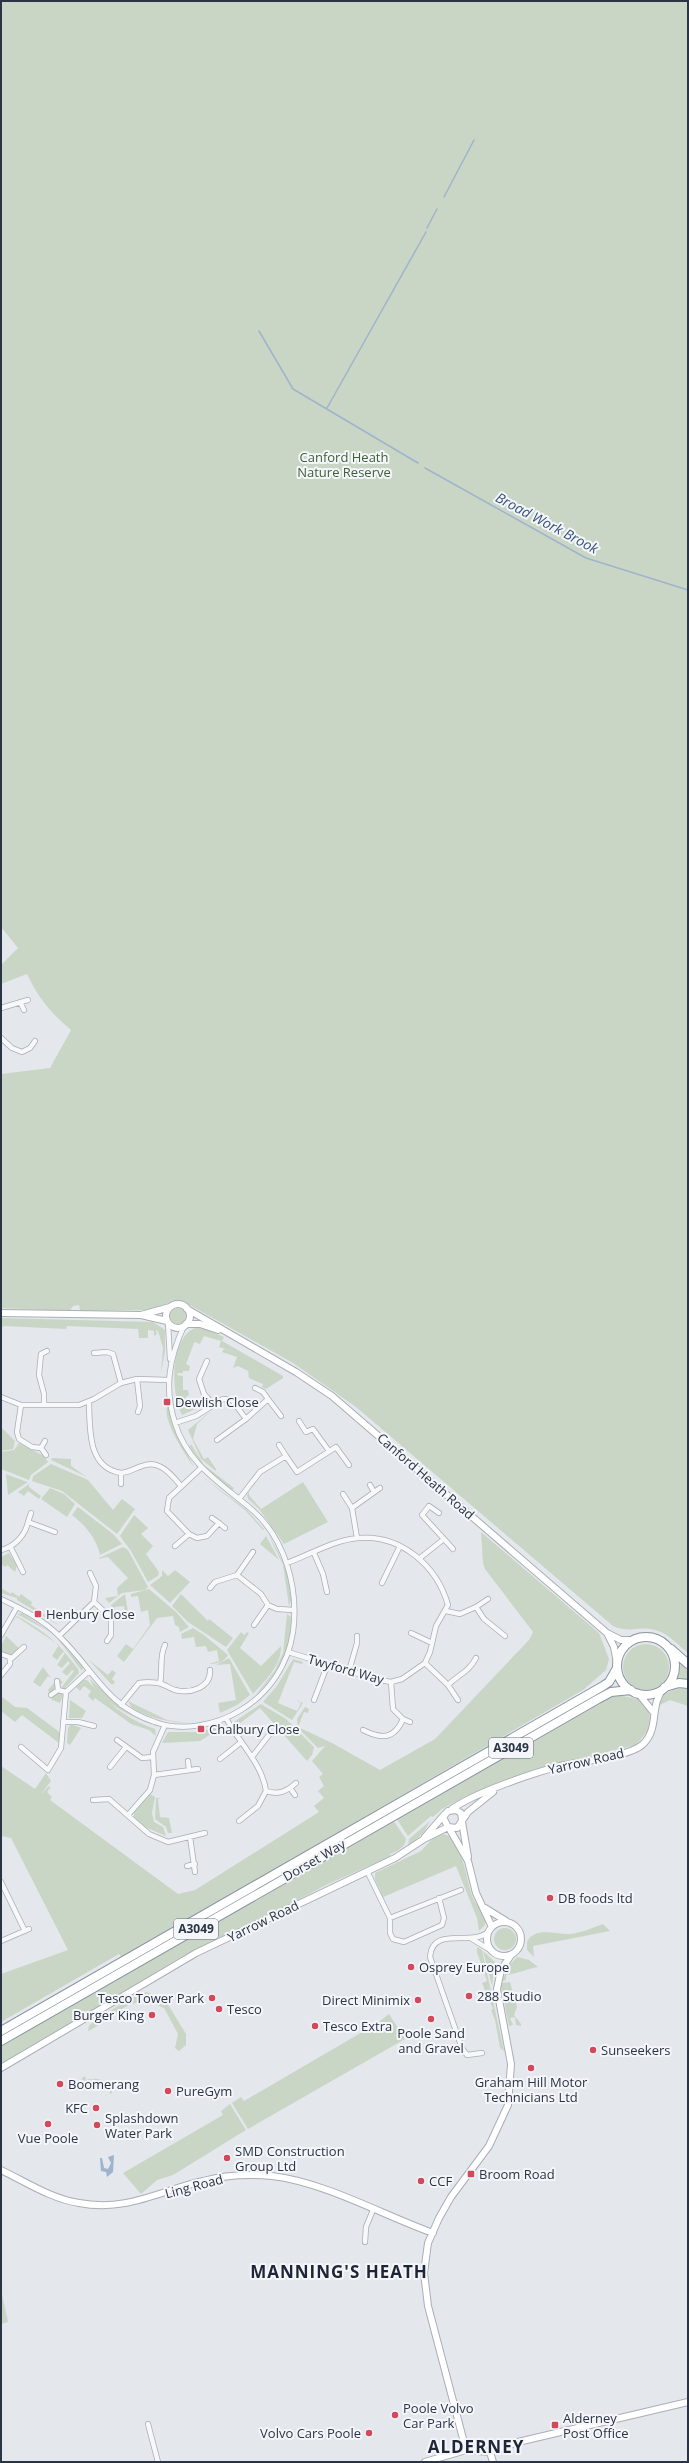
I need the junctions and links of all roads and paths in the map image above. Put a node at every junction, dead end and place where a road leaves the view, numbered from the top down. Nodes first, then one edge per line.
1 (28, 1000) dead end
2 (20, 1002) junction
3 (1, 1008) edge
4 (24, 1010) dead end
5 (1, 1038) edge
6 (35, 1041) dead end
7 (170, 1307) junction
8 (187, 1309) junction
9 (1, 1313) edge
10 (141, 1315) junction
11 (167, 1322) junction
12 (185, 1325) junction
13 (233, 1336) junction
14 (36, 1349) dead end
15 (48, 1351) dead end
16 (94, 1353) dead end
17 (41, 1354) junction
18 (171, 1360) junction
19 (207, 1361) dead end
20 (137, 1379) junction
21 (168, 1380) junction
22 (121, 1383) junction
23 (255, 1388) dead end
24 (1, 1397) edge
25 (268, 1399) junction
26 (89, 1402) junction
27 (44, 1404) junction
28 (213, 1404) junction
29 (21, 1405) junction
30 (138, 1412) dead end
31 (281, 1416) dead end
32 (246, 1419) junction
33 (299, 1421) dead end
34 (175, 1423) junction
35 (217, 1440) dead end
36 (45, 1441) dead end
37 (280, 1445) dead end
38 (42, 1448) junction
39 (329, 1451) junction
40 (46, 1455) dead end
41 (286, 1456) junction
42 (349, 1465) dead end
43 (201, 1468) junction
44 (297, 1472) junction
45 (121, 1473) junction
46 (301, 1478) dead end
47 (121, 1484) dead end
48 (370, 1485) dead end
49 (180, 1486) junction
50 (380, 1488) dead end
51 (374, 1492) junction
52 (343, 1494) dead end
53 (239, 1499) junction
54 (352, 1508) junction
55 (31, 1513) dead end
56 (438, 1513) dead end
57 (212, 1518) dead end
58 (28, 1522) junction
59 (218, 1523) junction
60 (225, 1528) dead end
61 (55, 1532) dead end
62 (189, 1534) junction
63 (357, 1538) junction
64 (444, 1539) junction
65 (175, 1546) dead end
66 (400, 1546) junction
67 (11, 1548) junction
68 (452, 1549) dead end
69 (1, 1550) edge
70 (253, 1552) dead end
71 (314, 1553) junction
72 (420, 1558) junction
73 (287, 1563) junction
74 (22, 1572) dead end
75 (90, 1573) dead end
76 (237, 1575) junction
77 (382, 1583) dead end
78 (210, 1588) dead end
79 (327, 1592) dead end
80 (488, 1599) dead end
81 (1, 1600) edge
82 (94, 1602) junction
83 (268, 1605) junction
84 (17, 1607) junction
85 (476, 1607) junction
86 (294, 1610) junction
87 (446, 1611) junction
88 (254, 1625) dead end
89 (411, 1633) dead end
90 (607, 1633) junction
91 (1, 1634) edge
92 (59, 1636) junction
93 (357, 1636) dead end
94 (505, 1636) dead end
95 (632, 1640) junction
96 (107, 1641) dead end
97 (432, 1643) junction
98 (165, 1645) dead end
99 (667, 1646) junction
100 (24, 1647) dead end
101 (288, 1652) junction
102 (1, 1654) edge
103 (10, 1658) junction
104 (476, 1658) dead end
105 (425, 1663) junction
106 (688, 1664) edge
107 (327, 1666) junction
108 (617, 1666) junction
109 (210, 1670) dead end
110 (89, 1671) junction
111 (348, 1671) junction
112 (1, 1675) edge
113 (57, 1681) dead end
114 (391, 1682) junction
115 (160, 1683) junction
116 (688, 1684) edge
117 (448, 1686) junction
118 (664, 1688) junction
119 (58, 1690) junction
120 (66, 1692) junction
121 (634, 1692) junction
122 (51, 1695) dead end
123 (314, 1700) dead end
124 (458, 1700) dead end
125 (121, 1705) junction
126 (654, 1713) junction
127 (226, 1718) junction
128 (403, 1719) junction
129 (63, 1722) junction
130 (410, 1722) dead end
131 (166, 1725) junction
132 (94, 1726) dead end
133 (363, 1730) dead end
134 (269, 1735) dead end
135 (117, 1740) dead end
136 (240, 1743) junction
137 (21, 1747) dead end
138 (126, 1747) junction
139 (153, 1757) junction
140 (252, 1758) junction
141 (220, 1759) dead end
142 (188, 1761) dead end
143 (110, 1767) dead end
144 (198, 1769) dead end
145 (48, 1770) junction
146 (189, 1770) junction
147 (52, 1775) dead end
148 (154, 1775) junction
149 (296, 1783) dead end
150 (290, 1788) junction
151 (496, 1789) junction
152 (99, 1791) dead end
153 (266, 1791) junction
154 (296, 1794) dead end
155 (100, 1798) junction
156 (93, 1800) dead end
157 (452, 1809) junction
158 (128, 1815) junction
159 (444, 1815) junction
160 (239, 1821) dead end
161 (462, 1821) junction
162 (448, 1828) junction
163 (205, 1833) dead end
164 (190, 1837) junction
165 (424, 1839) junction
166 (468, 1861) junction
167 (194, 1864) junction
168 (187, 1866) dead end
169 (367, 1871) junction
170 (195, 1872) dead end
171 (1, 1882) edge
172 (461, 1890) dead end
173 (439, 1898) junction
174 (484, 1907) junction
175 (390, 1918) junction
176 (507, 1922) junction
177 (490, 1930) junction
178 (471, 1938) junction
179 (1, 1941) edge
180 (494, 1952) junction
181 (511, 1955) junction
182 (501, 1970) junction
183 (1, 2031) edge
184 (1, 2041) edge
185 (482, 2053) dead end
186 (1, 2068) edge
187 (1, 2170) edge
188 (373, 2210) junction
189 (433, 2232) junction
190 (365, 2242) dead end
191 (688, 2402) edge
192 (148, 2424) dead end
193 (466, 2450) junction
194 (490, 2452) junction
195 (158, 2462) edge
196 (425, 2462) edge
197 (493, 2462) edge

1 - 2 street
2 - 3 street
2 - 4 street
5 - 6 street
7 - 8 street
7 - 10 street
7 - 11 street
8 - 12 street
8 - 13 street, Canford Heath Road
9 - 10 street
10 - 11 street
11 - 12 street
11 - 18 street
12 - 13 street, Canford Heath Road
12 - 18 street
13 - 90 street, Canford Heath Road
14 - 17 street
15 - 17 street
16 - 22 street
17 - 27 street
18 - 21 street
19 - 28 street
20 - 21 street
20 - 22 street
20 - 30 street
21 - 34 street
22 - 26 street
23 - 25 street
24 - 29 street
25 - 31 street
25 - 32 street
26 - 27 street
26 - 45 street
27 - 29 street
28 - 32 street
28 - 34 street
29 - 38 street
32 - 35 street
33 - 39 street
34 - 43 street
36 - 38 street
37 - 41 street
38 - 40 street
39 - 42 street
39 - 44 street
41 - 44 street
41 - 53 street
43 - 49 street
43 - 53 street
44 - 46 street
45 - 47 street
45 - 49 street
48 - 51 street
49 - 62 street
50 - 51 street
51 - 54 street
52 - 54 street
53 - 73 street
54 - 63 street
55 - 58 street
56 - 64 street
57 - 59 street
58 - 61 street
58 - 67 street
59 - 60 street
59 - 62 street
62 - 65 street
63 - 66 street
63 - 71 street
64 - 68 street
64 - 72 street
66 - 72 street
66 - 77 street
67 - 69 street
67 - 74 street
70 - 76 street
71 - 73 street
71 - 79 street
72 - 87 street
73 - 86 street
75 - 82 street
76 - 78 street
76 - 83 street
80 - 85 street
81 - 84 street
82 - 92 street
82 - 96 street
83 - 86 street
83 - 88 street
84 - 91 street
84 - 92 street
85 - 87 street
85 - 94 street
86 - 101 street
87 - 97 street
89 - 97 street
90 - 95 street, Canford Heath Road
90 - 108 street, Canford Heath Road
92 - 110 street
93 - 111 street
95 - 99 highway
95 - 108 highway, A3049
97 - 105 street
98 - 115 street
99 - 106 highway
99 - 118 highway
100 - 103 street
101 - 107 street, Twyford Way
101 - 127 street
102 - 103 street
103 - 112 street
104 - 117 street
105 - 114 street, Twyford Way
105 - 117 street
107 - 111 street, Twyford Way
107 - 123 street
108 - 121 highway
108 - 183 highway, Dorset Way / A3049
109 - 115 street
110 - 120 street
110 - 125 street
111 - 114 street, Twyford Way
113 - 119 street
114 - 128 street
115 - 125 street
116 - 118 highway, A3049
117 - 124 street
118 - 121 highway, A3049
118 - 126 street, Yarrow Road
119 - 120 street
119 - 122 street
120 - 129 street
121 - 126 street
121 - 184 highway, Dorset Way / A3049
125 - 131 street
126 - 151 street, Yarrow Road
127 - 131 street
127 - 136 street
128 - 130 street
128 - 133 street
129 - 132 street
129 - 145 street
131 - 139 street
134 - 140 street
135 - 138 street
136 - 140 street
136 - 141 street
137 - 145 street
138 - 139 street
138 - 143 street
139 - 148 street
140 - 153 street
142 - 146 street
144 - 146 street
145 - 147 street
146 - 148 street
148 - 158 street
149 - 150 street
150 - 153 street
150 - 154 street
151 - 157 street, Yarrow Road
151 - 161 street, Yarrow Road
152 - 155 street
153 - 160 street
155 - 156 street
155 - 158 street
157 - 159 street
157 - 161 street
158 - 164 street
159 - 162 street
159 - 165 street, Yarrow Road
161 - 162 street
161 - 166 street
162 - 165 street, Yarrow Road
162 - 166 street
163 - 164 street
164 - 167 street
165 - 169 street, Yarrow Road
166 - 174 street
167 - 168 street
167 - 170 street
169 - 175 street
169 - 186 street, Yarrow Road
171 - 179 street
172 - 173 street
173 - 175 street
173 - 175 street
174 - 176 street
174 - 177 street
176 - 177 street
176 - 181 street
177 - 178 street
177 - 180 street
178 - 180 street
178 - 185 street
180 - 181 street
180 - 182 street
181 - 182 street
182 - 189 street
187 - 188 street, Ling Road
188 - 189 street, Ling Road
188 - 190 street
189 - 193 street
191 - 194 street
192 - 195 street
193 - 194 street
193 - 196 street
194 - 197 street

